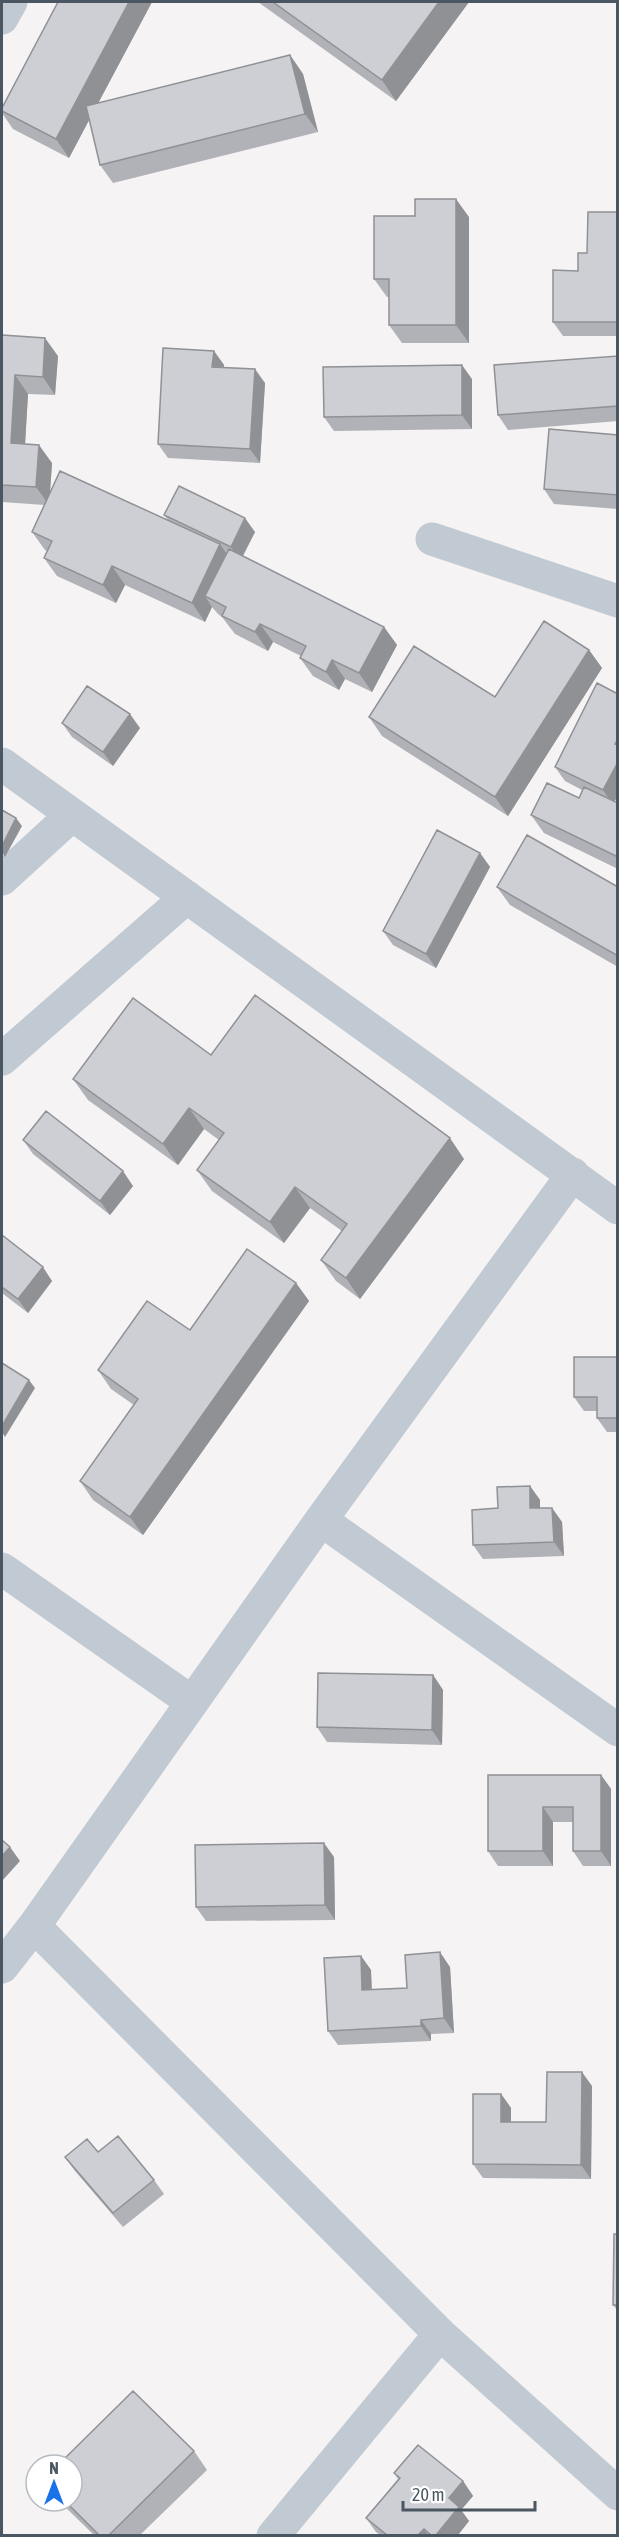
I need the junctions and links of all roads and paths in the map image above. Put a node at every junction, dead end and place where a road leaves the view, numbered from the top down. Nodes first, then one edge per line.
1 (11, 2) edge
2 (2, 18) edge
3 (432, 539) dead end
4 (618, 601) edge
5 (2, 764) edge
6 (72, 815) junction
7 (2, 879) edge
8 (187, 897) junction
9 (2, 1059) edge
10 (573, 1174) junction
11 (618, 1208) edge
12 (321, 1520) junction
13 (2, 1569) edge
14 (192, 1702) junction
15 (618, 1730) edge
16 (34, 1926) junction
17 (2, 1967) edge
18 (440, 2334) junction
19 (618, 2494) edge
20 (273, 2535) edge

1 - 2 street
3 - 4 street
5 - 6 street
6 - 7 street
6 - 8 street
8 - 9 street
8 - 10 street
10 - 11 street
10 - 12 street
12 - 14 street
12 - 15 street
13 - 14 street
14 - 16 street
16 - 17 street
16 - 18 street
18 - 19 street
18 - 20 street

